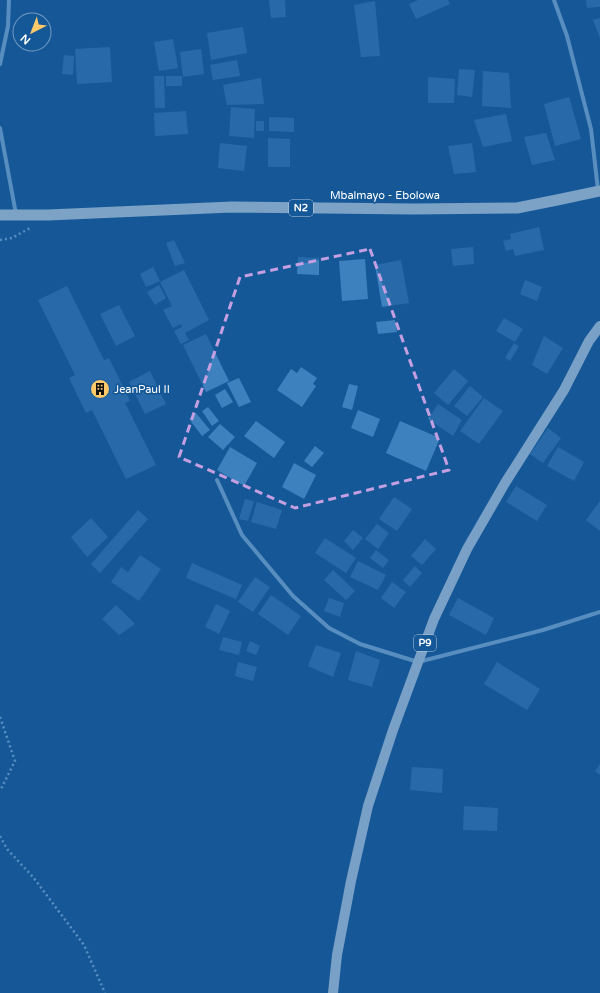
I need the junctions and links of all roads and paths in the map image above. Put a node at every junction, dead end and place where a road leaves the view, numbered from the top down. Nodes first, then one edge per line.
1 (9, 0) edge
2 (554, 0) edge
3 (0, 64) edge
4 (0, 128) edge
5 (599, 191) edge
6 (0, 215) edge
7 (16, 215) junction
8 (600, 326) edge
9 (216, 480) dead end
10 (600, 612) edge
11 (418, 662) junction
12 (0, 717) edge
13 (0, 791) edge
14 (0, 836) edge
15 (104, 993) edge
16 (333, 993) edge

1 - 3 street
2 - 5 street
4 - 7 street
5 - 7 highway, Mbalmayo - Ebolowa / N2
6 - 7 highway, Mbalmayo - Ebolowa / N2
8 - 11 main road, P9
9 - 11 street
10 - 11 street
11 - 16 main road, P9
12 - 13 path
14 - 15 path

